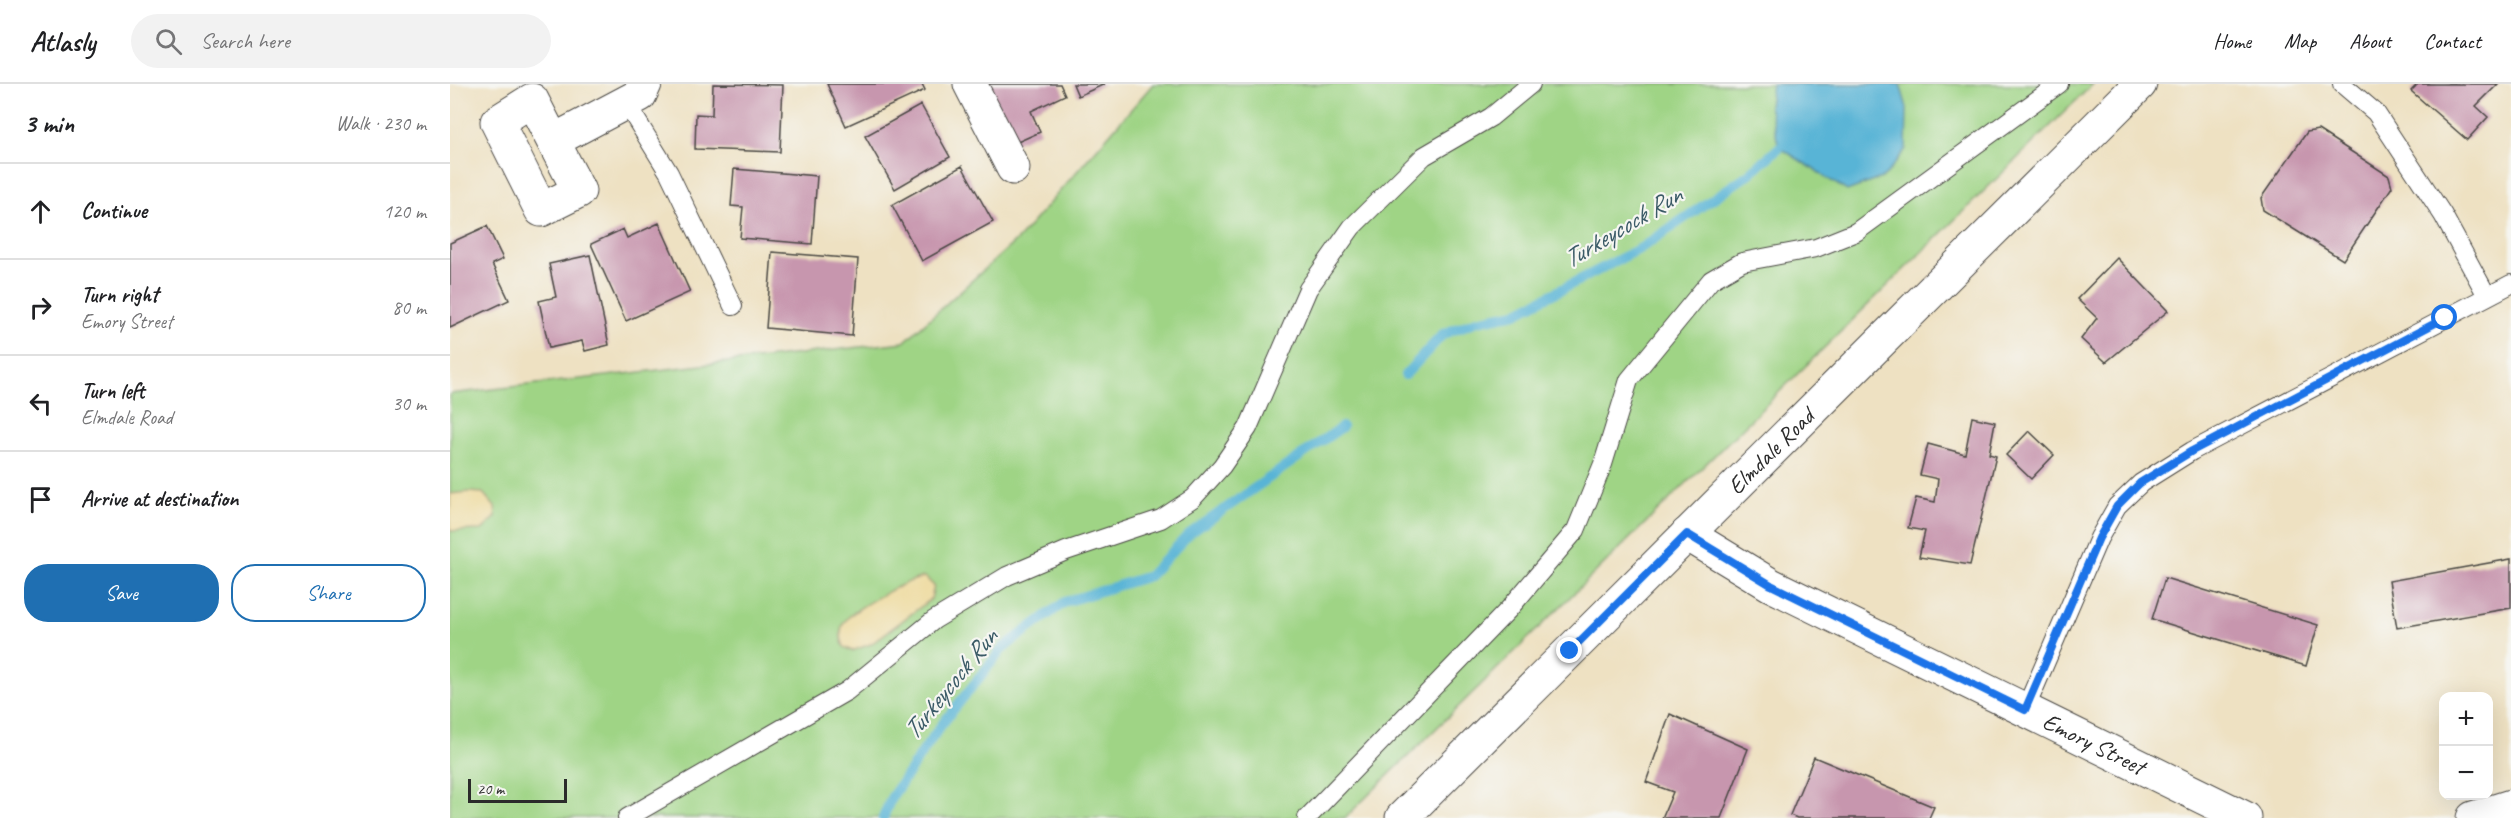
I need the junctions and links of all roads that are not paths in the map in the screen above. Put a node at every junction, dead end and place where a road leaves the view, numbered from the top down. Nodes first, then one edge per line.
1 (970, 84) edge
2 (1531, 84) edge
3 (2059, 84) edge
4 (2140, 84) edge
5 (2342, 84) edge
6 (636, 93) edge
7 (553, 141) dead end
8 (1013, 168) dead end
9 (2511, 284) edge
10 (2487, 296) junction
11 (733, 306) dead end
12 (1687, 534) junction
13 (2025, 710) junction
14 (2511, 806) edge
15 (627, 818) edge
16 (1307, 818) edge
17 (1402, 818) edge
18 (2245, 818) edge
19 (2474, 818) edge

1 - 8 street
2 - 15 lane
3 - 16 lane
4 - 12 street, Elmdale Road
5 - 10 lane
6 - 7 street
6 - 11 lane
9 - 10 lane
10 - 13 lane
12 - 13 street, Emory Street
12 - 17 street, Elmdale Road
13 - 18 street, Emory Street
14 - 19 street

